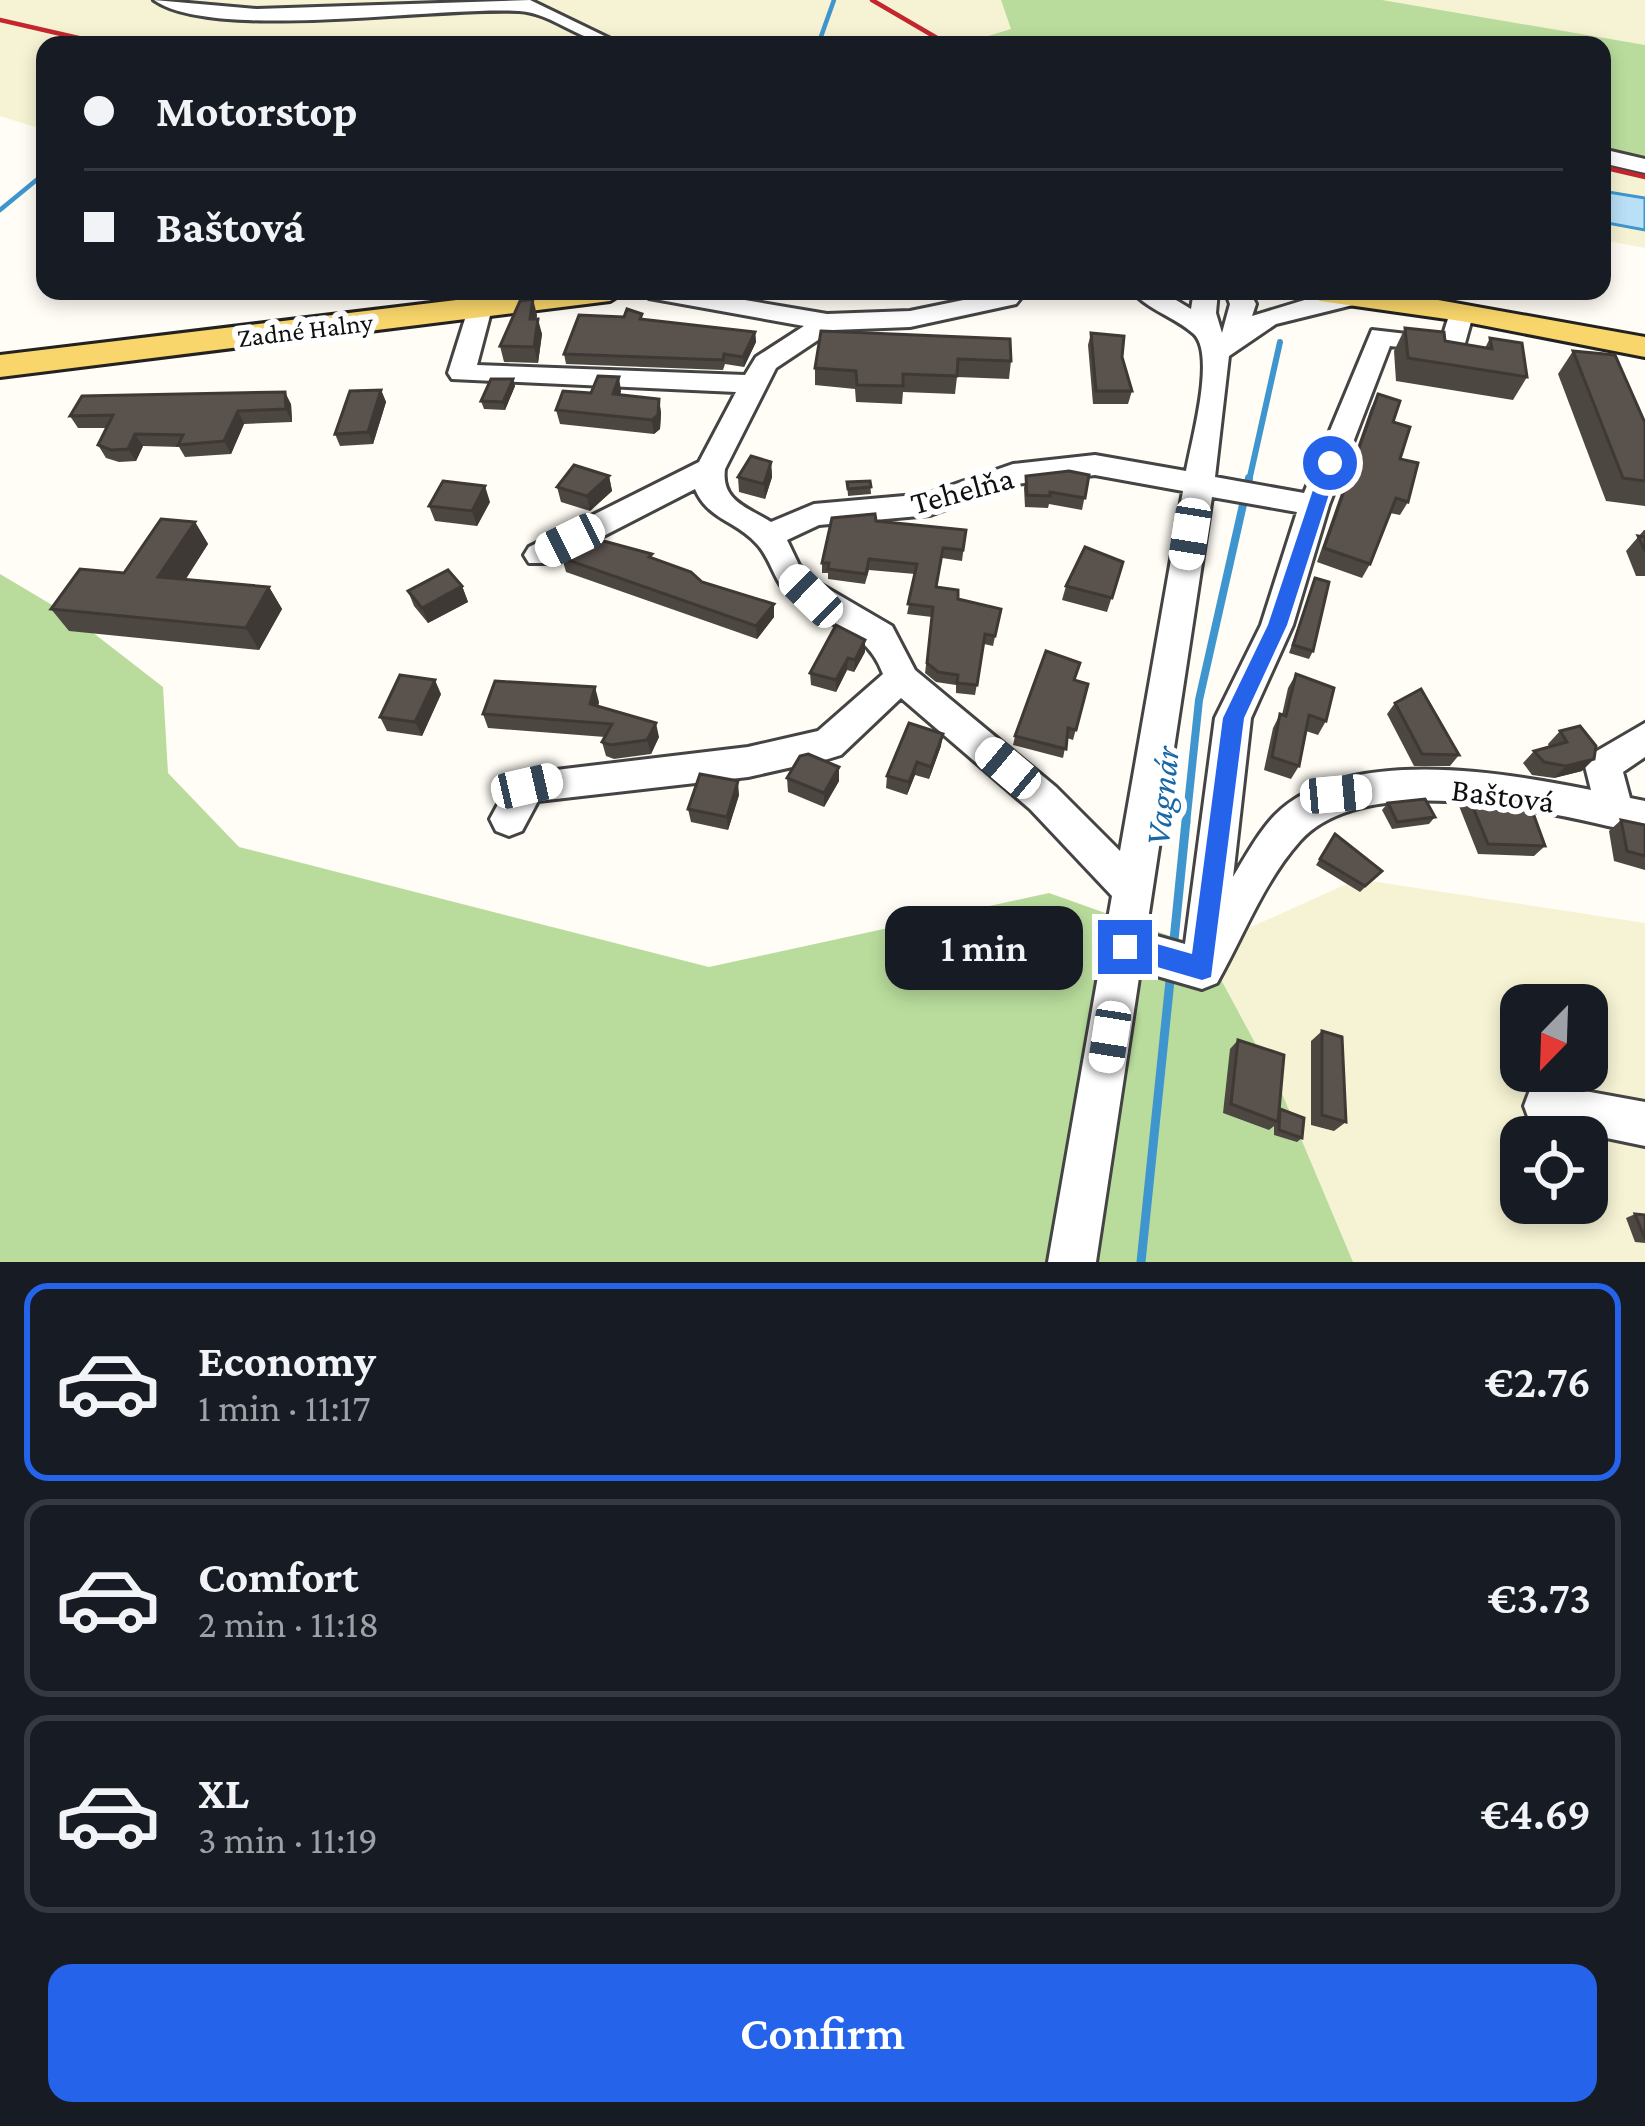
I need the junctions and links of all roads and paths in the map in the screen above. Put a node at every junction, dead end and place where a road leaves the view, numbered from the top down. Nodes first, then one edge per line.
1 (163, 0) edge
2 (528, 3) edge
3 (596, 36) edge
4 (1611, 158) edge
5 (1645, 166) edge
6 (540, 300) edge
7 (701, 300) edge
8 (814, 300) edge
9 (998, 300) edge
10 (1158, 300) edge
11 (1208, 300) edge
12 (1241, 300) edge
13 (1337, 300) edge
14 (1387, 300) edge
15 (478, 308) junction
16 (1461, 311) junction
17 (813, 320) junction
18 (1219, 339) junction
19 (1645, 347) edge
20 (0, 366) edge
21 (754, 384) junction
22 (710, 469) junction
23 (1226, 488) junction
24 (1314, 506) junction
25 (769, 535) junction
26 (540, 555) dead end
27 (901, 678) junction
28 (1645, 738) edge
29 (1630, 814) edge
30 (509, 819) dead end
31 (1131, 889) junction
32 (1165, 958) junction
33 (1546, 1106) dead end
34 (1645, 1124) edge
35 (1072, 1262) edge

1 - 2 street
2 - 3 street
4 - 5 street
6 - 15 main road, Zadné Halny
7 - 17 street
8 - 17 street
9 - 17 street
10 - 18 street
11 - 18 street
12 - 18 street
13 - 18 street
14 - 16 main road
15 - 20 main road, Zadné Halny
15 - 21 street
16 - 19 main road
16 - 24 street
17 - 21 street
18 - 23 street
21 - 22 street
22 - 25 street
22 - 26 street
23 - 24 street, Tehelňa
23 - 25 street, Tehelňa
23 - 31 street
24 - 32 street
25 - 27 street
27 - 30 street
27 - 31 street
28 - 29 street, Baštová
29 - 32 street, Baštová
31 - 32 street
32 - 35 street
33 - 34 street

